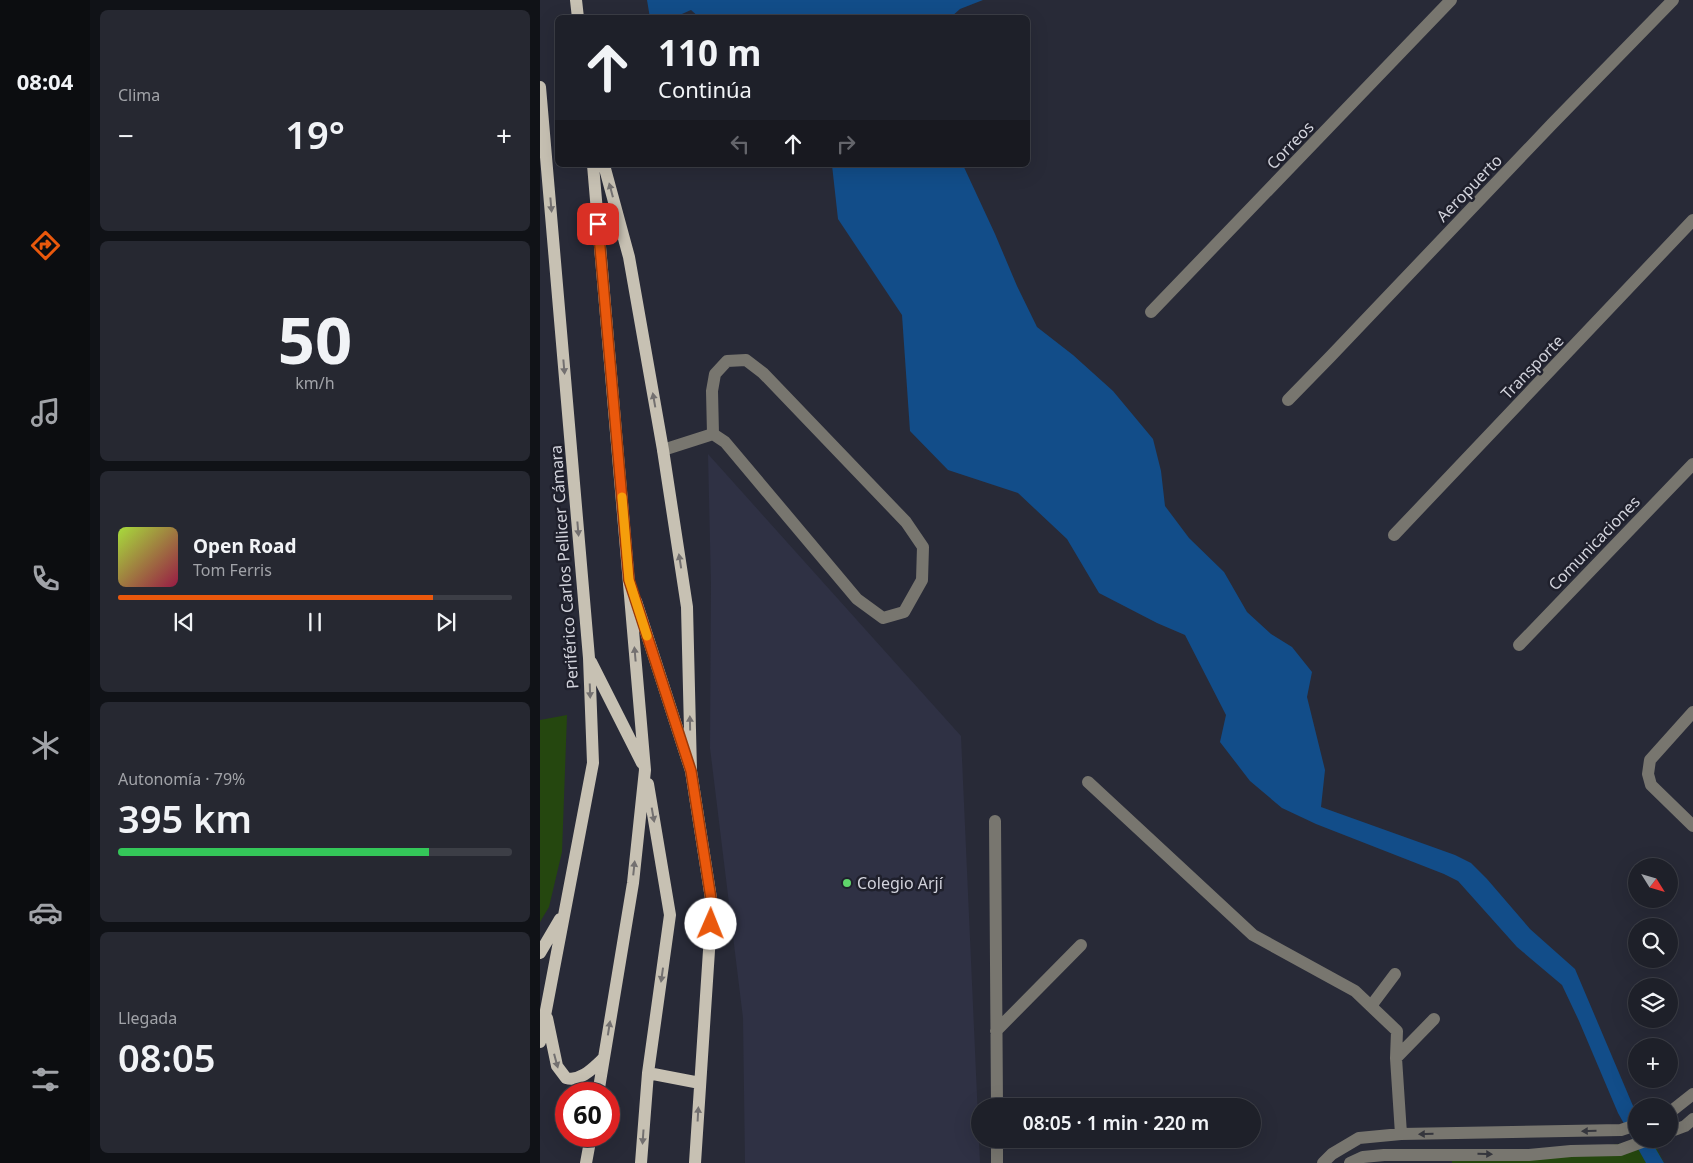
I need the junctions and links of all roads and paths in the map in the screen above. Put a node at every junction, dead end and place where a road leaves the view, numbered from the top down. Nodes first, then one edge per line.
1 (576, 0) edge
2 (1451, 0) edge
3 (1674, 0) edge
4 (578, 15) edge
5 (540, 87) edge
6 (592, 167) edge
7 (605, 167) edge
8 (1693, 220) edge
9 (1151, 312) dead end
10 (1288, 400) dead end
11 (713, 434) junction
12 (663, 450) junction
13 (1693, 464) edge
14 (1394, 535) dead end
15 (629, 580) junction
16 (1519, 645) dead end
17 (589, 658) junction
18 (1693, 712) edge
19 (645, 770) junction
20 (691, 771) junction
21 (1088, 782) dead end
22 (995, 821) dead end
23 (1693, 826) edge
24 (565, 911) junction
25 (1081, 945) dead end
26 (540, 953) edge
27 (1395, 974) dead end
28 (1371, 1006) junction
29 (546, 1013) junction
30 (1434, 1019) dead end
31 (996, 1031) junction
32 (540, 1042) edge
33 (604, 1058) junction
34 (1396, 1058) junction
35 (648, 1073) junction
36 (600, 1082) edge
37 (700, 1084) junction
38 (1693, 1094) edge
39 (997, 1098) edge
40 (1678, 1106) edge
41 (1693, 1119) edge
42 (1628, 1128) edge
43 (1678, 1128) edge
44 (1529, 1132) junction
45 (1401, 1134) junction
46 (589, 1147) edge
47 (1628, 1147) edge
48 (997, 1148) edge
49 (588, 1150) junction
50 (1529, 1159) edge
51 (580, 1163) edge
52 (586, 1163) edge
53 (642, 1163) edge
54 (695, 1163) edge
55 (997, 1163) edge
56 (1323, 1163) edge
57 (1350, 1163) edge

1 - 4 main road
2 - 9 street, Correos
3 - 10 street, Aeropuerto
5 -> 17 main road, Periférico Carlos Pellicer Cámara
6 - 15 main road
12 -> 7 main road
8 - 14 street, Transporte
11 - 11 street
11 - 12 street
20 -> 12 main road
13 - 16 street, Comunicaciones
19 -> 15 main road
15 - 20 main road
17 - 19 main road
17 -> 24 main road, Periférico Carlos Pellicer Cámara
18 - 23 street
33 -> 19 main road
19 -> 35 main road
20 - 37 main road
21 - 28 street
22 - 31 street
24 - 26 main road
24 - 29 main road, Periférico Carlos Pellicer Cámara
25 - 31 street
27 - 28 street
28 - 34 street
29 - 32 main road, Periférico Carlos Pellicer Cámara
29 -> 33 main road
30 - 34 street
31 - 39 street
33 - 36 main road
34 - 45 street
35 - 37 main road
35 -> 53 main road
54 -> 37 main road
38 - 40 street
41 - 43 street
42 -> 44 street
44 -> 45 street
44 - 50 street
45 - 56 street
46 - 49 main road
47 - 50 street
48 - 55 street
49 - 51 main road
49 - 52 main road
57 -> 50 street

